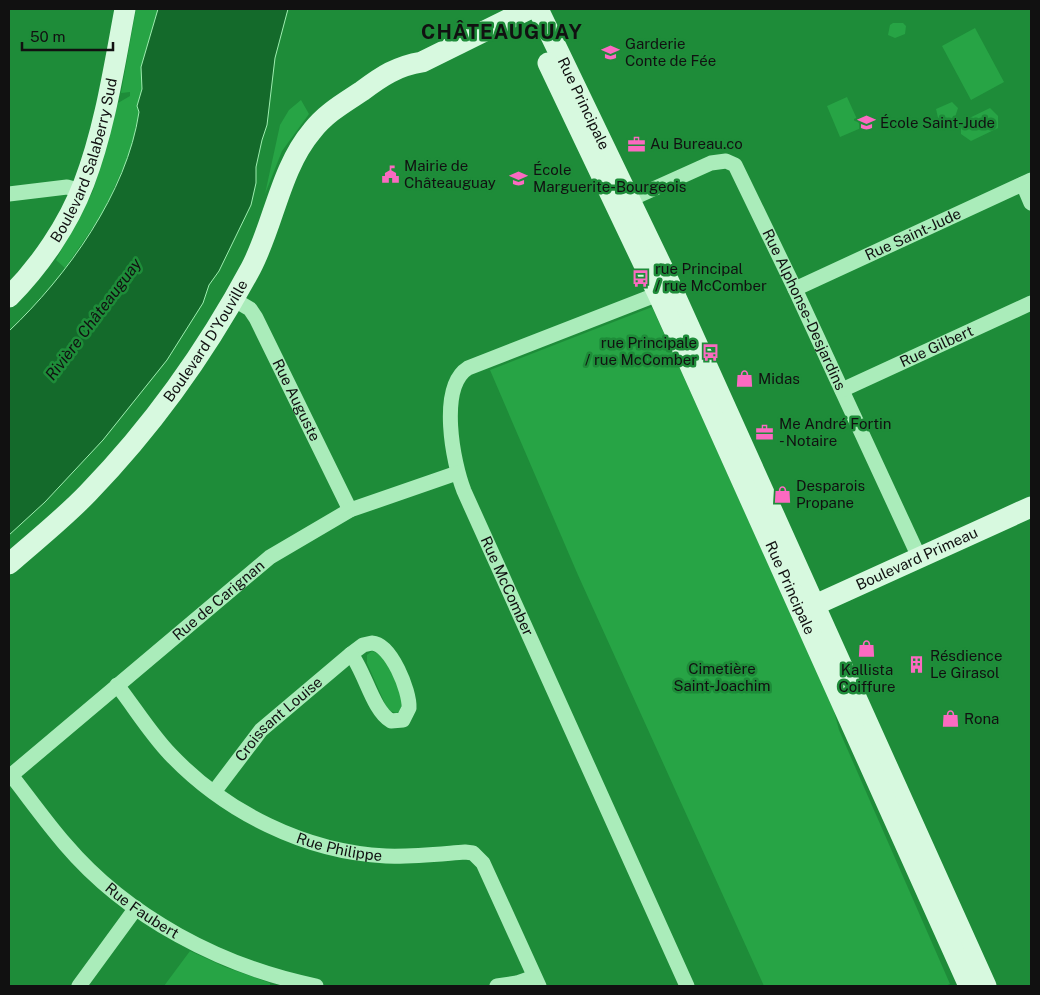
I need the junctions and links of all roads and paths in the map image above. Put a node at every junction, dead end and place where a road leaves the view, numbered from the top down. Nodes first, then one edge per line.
1 (125, 9) edge
2 (533, 10) edge
3 (1027, 182) edge
4 (608, 189) junction
5 (81, 191) junction
6 (9, 194) edge
7 (631, 199) junction
8 (1031, 203) edge
9 (795, 288) junction
10 (658, 294) junction
11 (9, 297) edge
12 (233, 299) junction
13 (1031, 303) edge
14 (842, 390) junction
15 (457, 473) junction
16 (1031, 507) edge
17 (350, 510) junction
18 (919, 558) junction
19 (9, 564) edge
20 (809, 607) junction
21 (351, 654) junction
22 (117, 684) junction
23 (10, 776) edge
24 (214, 792) junction
25 (136, 908) junction
26 (537, 981) edge
27 (79, 986) edge
28 (316, 986) edge
29 (497, 986) edge
30 (687, 986) edge
31 (969, 986) edge
32 (986, 986) edge

1 - 5 street, Boulevard Salaberry Sud
2 - 4 street, Rue Principale
2 - 7 street, Rue Principale
2 - 12 street, Boulevard D'Youville
3 - 8 street
3 - 9 street, Rue Saint-Jude
4 - 7 street
4 - 10 street, Rue Principale
5 - 6 street
5 - 11 street, Boulevard Salaberry Sud
7 - 9 street, Rue Alphonse-Desjardins
7 - 20 street, Rue Principale
9 - 14 street, Rue Alphonse-Desjardins
10 - 15 street, Rue McComber
10 - 20 street, Rue Principale
12 - 17 street, Rue Auguste
12 - 19 street, Boulevard D'Youville
13 - 14 street, Rue Gilbert
14 - 18 street, Rue Alphonse-Desjardins
15 - 17 street, Rue de Carignan
15 - 30 street, Rue McComber
16 - 18 street, Boulevard Primeau
17 - 22 street, Rue de Carignan
18 - 20 street, Boulevard Primeau
20 - 31 street, Rue Principale
20 - 32 street, Rue Principale
21 - 21 street, Croissant Louise
21 - 24 street, Croissant Louise
22 - 23 street, Rue de Carignan
22 - 24 street, Rue Philippe
23 - 25 street, Rue Faubert
24 - 26 street, Rue Philippe
25 - 27 street
25 - 28 street, Rue Faubert
26 - 29 street

